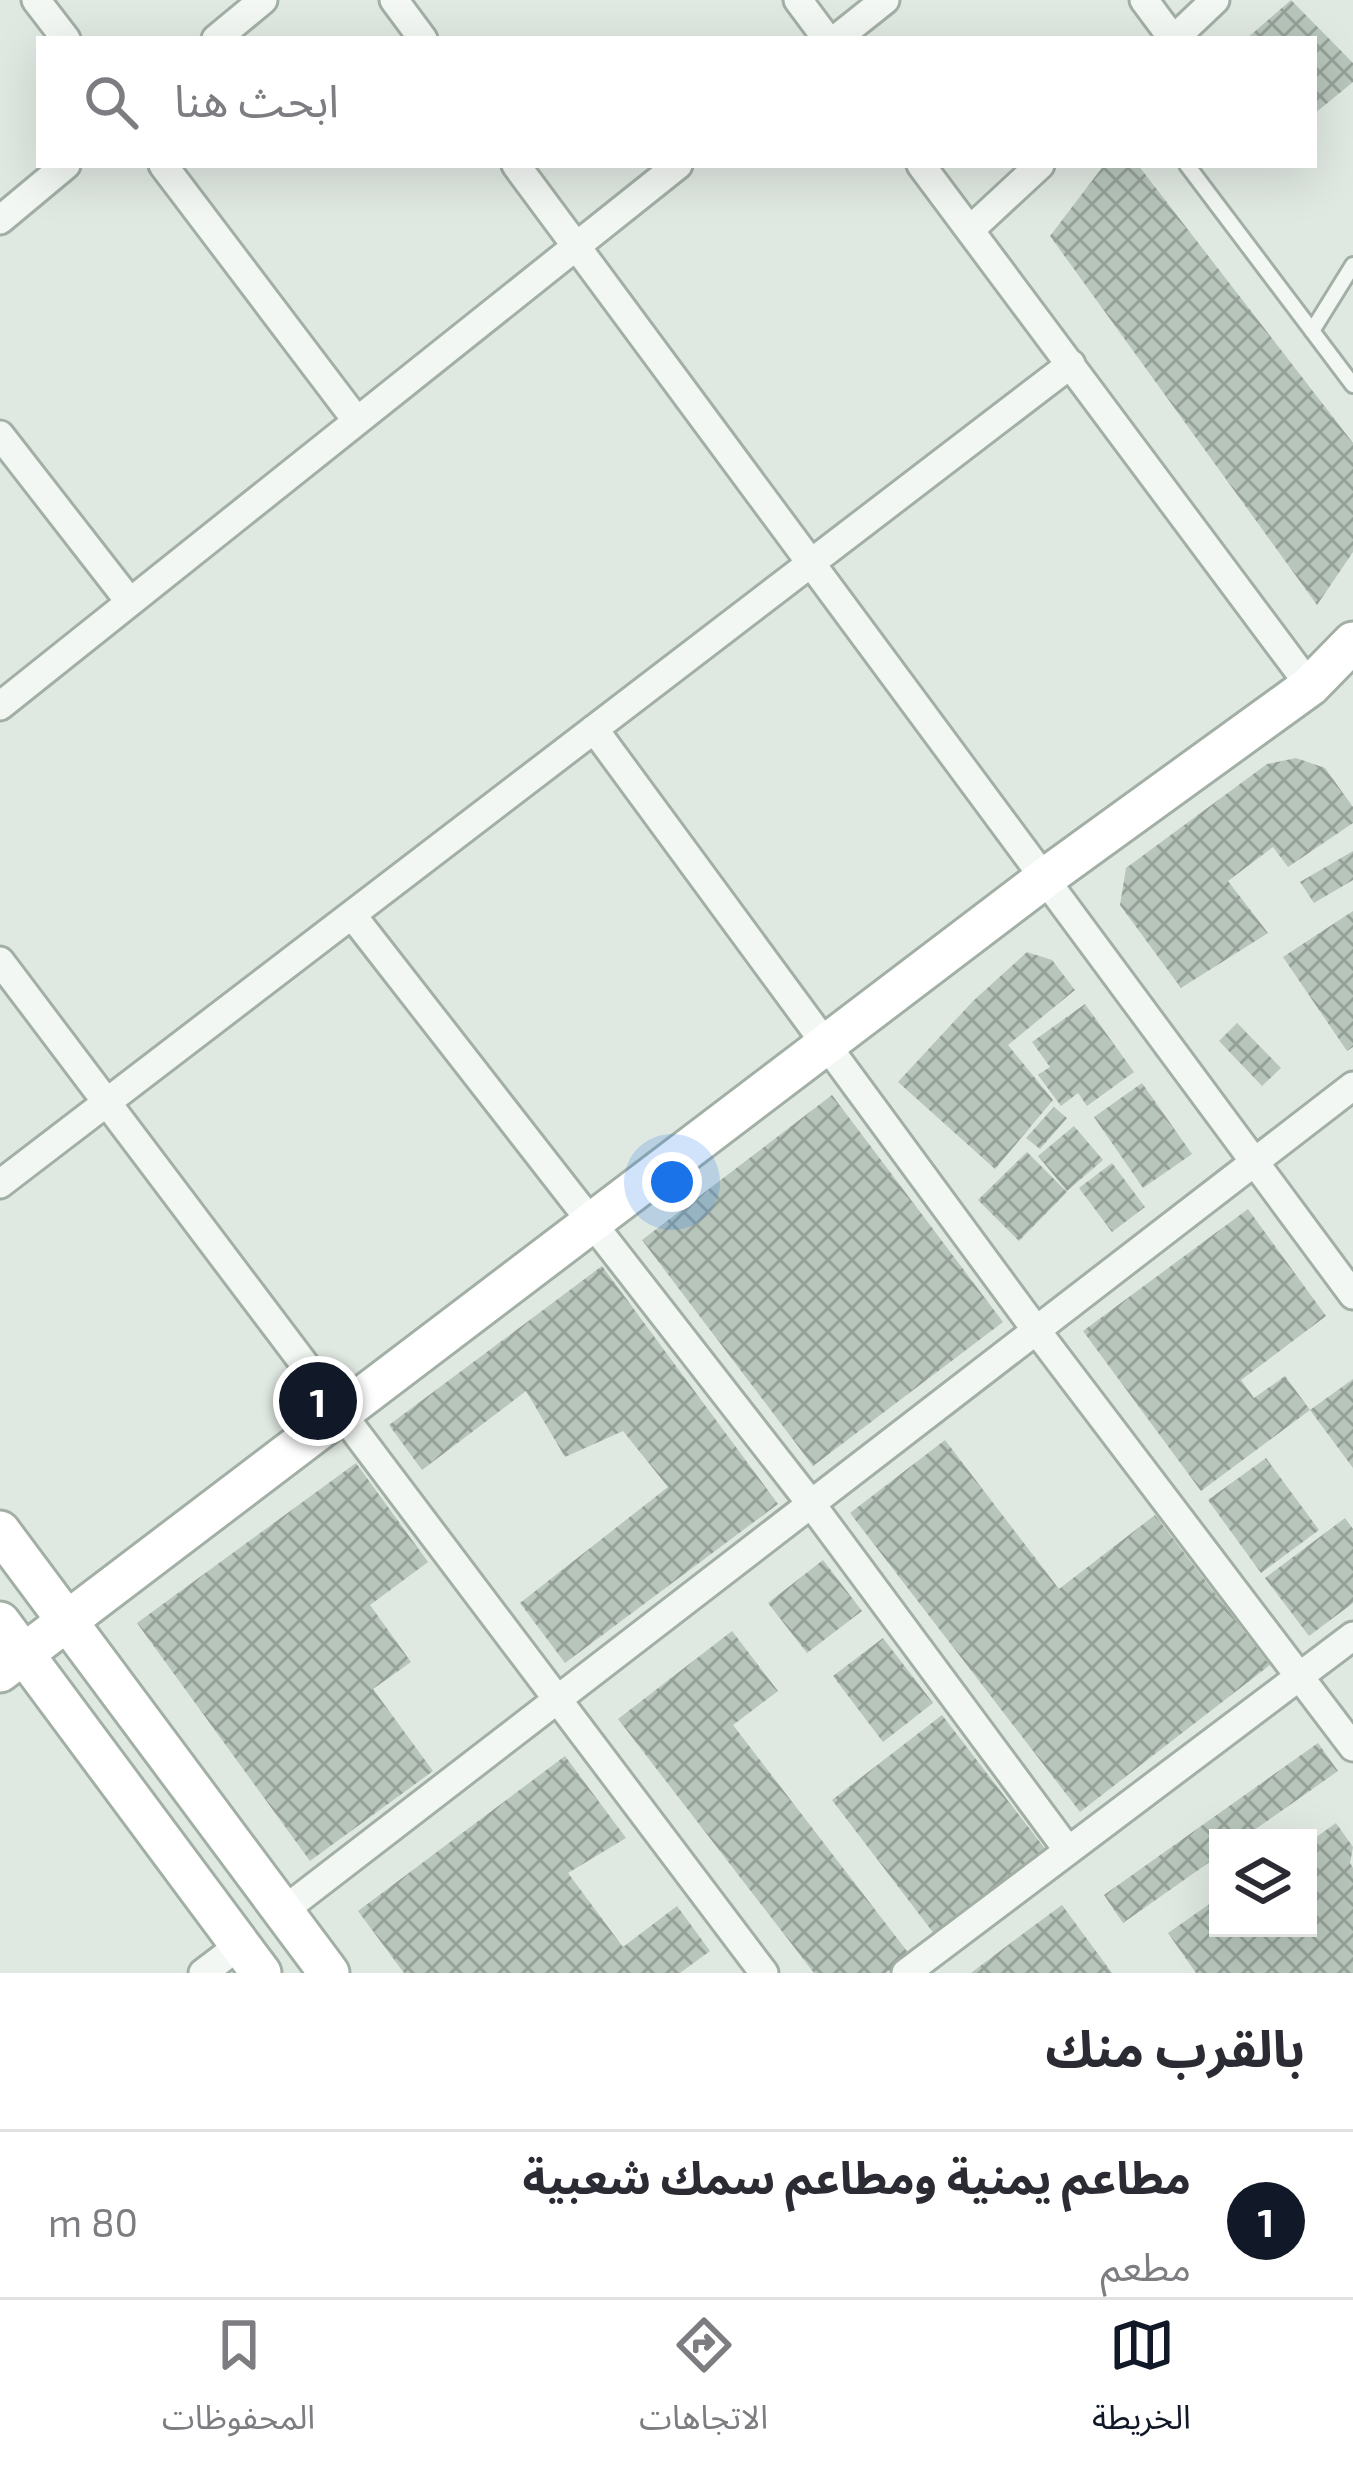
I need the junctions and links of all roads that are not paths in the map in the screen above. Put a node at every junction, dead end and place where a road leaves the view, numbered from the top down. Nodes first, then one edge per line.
1 (36, 0) edge
2 (263, 0) edge
3 (394, 0) edge
4 (799, 0) edge
5 (885, 0) edge
6 (1144, 0) edge
7 (1215, 0) edge
8 (64, 36) edge
9 (221, 36) edge
10 (421, 36) edge
11 (825, 36) edge
12 (840, 36) edge
13 (1171, 36) edge
14 (1176, 36) edge
15 (62, 168) edge
16 (165, 168) edge
17 (518, 168) edge
18 (674, 168) edge
19 (923, 168) edge
20 (1037, 168) edge
21 (1188, 168) edge
22 (0, 220) edge
23 (970, 230) junction
24 (576, 246) junction
25 (1353, 265) edge
26 (1312, 331) junction
27 (1071, 364) junction
28 (1353, 385) edge
29 (357, 421) junction
30 (0, 435) edge
31 (813, 562) junction
32 (130, 602) junction
33 (1349, 656) edge
34 (1310, 686) junction
35 (0, 706) edge
36 (595, 729) junction
37 (1046, 878) junction
38 (352, 915) junction
39 (0, 961) edge
40 (828, 1045) junction
41 (1353, 1086) edge
42 (107, 1102) junction
43 (1253, 1162) junction
44 (0, 1184) edge
45 (594, 1221) junction
46 (1353, 1294) edge
47 (1036, 1330) junction
48 (343, 1415) junction
49 (812, 1504) junction
50 (0, 1531) edge
51 (0, 1622) edge
52 (68, 1622) junction
53 (1353, 1636) edge
54 (12, 1663) edge
55 (1300, 1676) junction
56 (557, 1699) junction
57 (1353, 1748) edge
58 (1067, 1849) junction
59 (284, 1911) junction
60 (250, 1959) edge
61 (203, 1973) edge
62 (329, 1973) edge
63 (764, 1973) edge
64 (906, 1973) edge

1 - 8 street
2 - 9 street
3 - 10 street
4 - 11 street
5 - 12 street
6 - 13 street
7 - 14 street
15 - 22 street
16 - 29 street
17 - 24 street
18 - 24 street
19 - 23 street
20 - 23 street
21 - 26 lane
23 - 27 street
24 - 29 street
24 - 31 street
25 - 26 lane
26 - 28 lane
27 - 31 street
27 - 34 street
29 - 32 street
30 - 32 street
31 - 36 street
31 - 37 street
32 - 35 street
33 - 34 street
34 - 37 street
36 - 38 street
36 - 40 street
37 - 40 street
37 - 43 street
38 - 42 street
38 - 45 street
39 - 42 street
40 - 45 street
40 - 47 street
41 - 43 street
42 - 44 street
42 - 48 street
43 - 46 street
43 - 47 street
45 - 48 street
45 - 49 street
47 - 49 street
47 - 55 street
48 - 52 street
48 - 56 street
49 - 56 street
49 - 58 street
50 - 52 street
51 - 54 street
52 - 54 street
52 - 59 street
53 - 55 street
54 - 60 street
55 - 57 street
55 - 58 street
56 - 59 street
56 - 63 street
58 - 64 street
59 - 62 street
60 - 61 street

